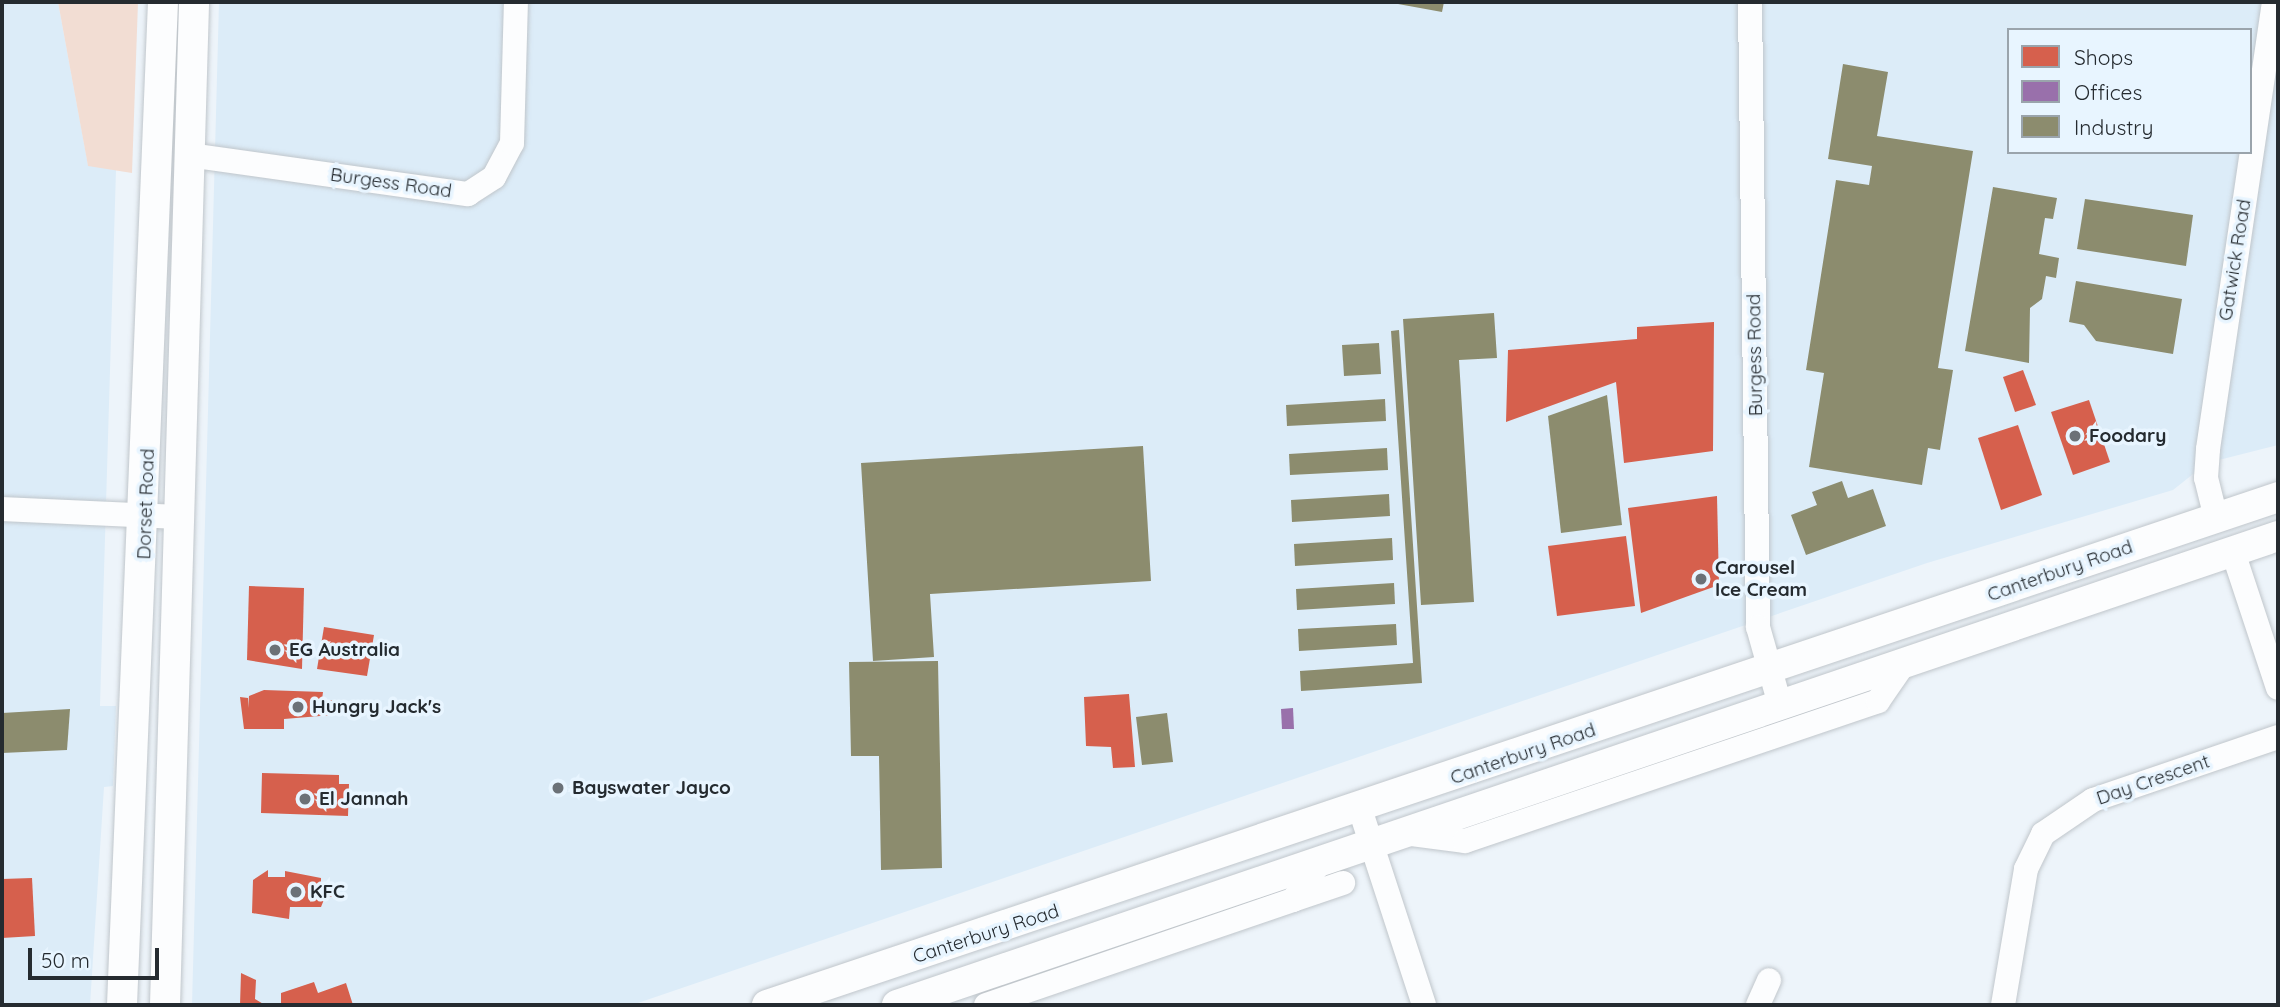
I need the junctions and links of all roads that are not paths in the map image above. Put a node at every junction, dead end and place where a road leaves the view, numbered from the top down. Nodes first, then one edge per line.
1 (163, 2) edge
2 (194, 2) edge
3 (516, 2) edge
4 (1749, 2) edge
5 (2274, 2) edge
6 (2252, 151) edge
7 (2252, 154) edge
8 (157, 155) junction
9 (189, 155) junction
10 (2278, 497) edge
11 (2, 509) edge
12 (145, 516) junction
13 (178, 516) junction
14 (2216, 518) junction
15 (2278, 536) edge
16 (2233, 552) junction
17 (1905, 662) junction
18 (1769, 670) junction
19 (2278, 688) edge
20 (1780, 705) junction
21 (2278, 737) edge
22 (1355, 811) junction
23 (1404, 833) junction
24 (1368, 845) junction
25 (1322, 860) junction
26 (1343, 883) dead end
27 (1293, 900) junction
28 (1769, 981) dead end
29 (818, 997) edge
30 (122, 1005) edge
31 (165, 1005) edge
32 (767, 1005) edge
33 (897, 1005) edge
34 (986, 1005) edge
35 (1424, 1005) edge
36 (1758, 1005) edge
37 (2003, 1005) edge

1 - 8 main road, Dorset Road
2 - 9 main road, Dorset Road
3 - 9 street, Burgess Road
4 - 18 street, Burgess Road
5 - 6 street, Gatwick Road
7 - 14 street, Gatwick Road
8 - 9 main road
8 - 12 main road, Dorset Road
9 - 13 main road, Dorset Road
10 - 14 main road, Canterbury Road
11 - 12 street
12 - 13 street
12 - 30 main road, Dorset Road
13 - 31 main road, Dorset Road
14 - 16 main road
14 - 18 main road, Canterbury Road
15 - 16 main road, Canterbury Road
16 - 17 main road, Canterbury Road
16 - 19 street
17 - 20 main road, Canterbury Road
17 - 23 street, Canterbury Road
18 - 20 street, Burgess Road
18 - 22 main road, Canterbury Road
20 - 23 main road, Canterbury Road
21 - 37 street, Day Crescent
22 - 24 street
22 - 29 main road, Canterbury Road
23 - 24 main road, Canterbury Road
24 - 25 main road, Canterbury Road
24 - 35 street
25 - 27 street
25 - 33 main road, Canterbury Road
26 - 27 street
27 - 34 street
28 - 36 street
29 - 32 main road, Canterbury Road

